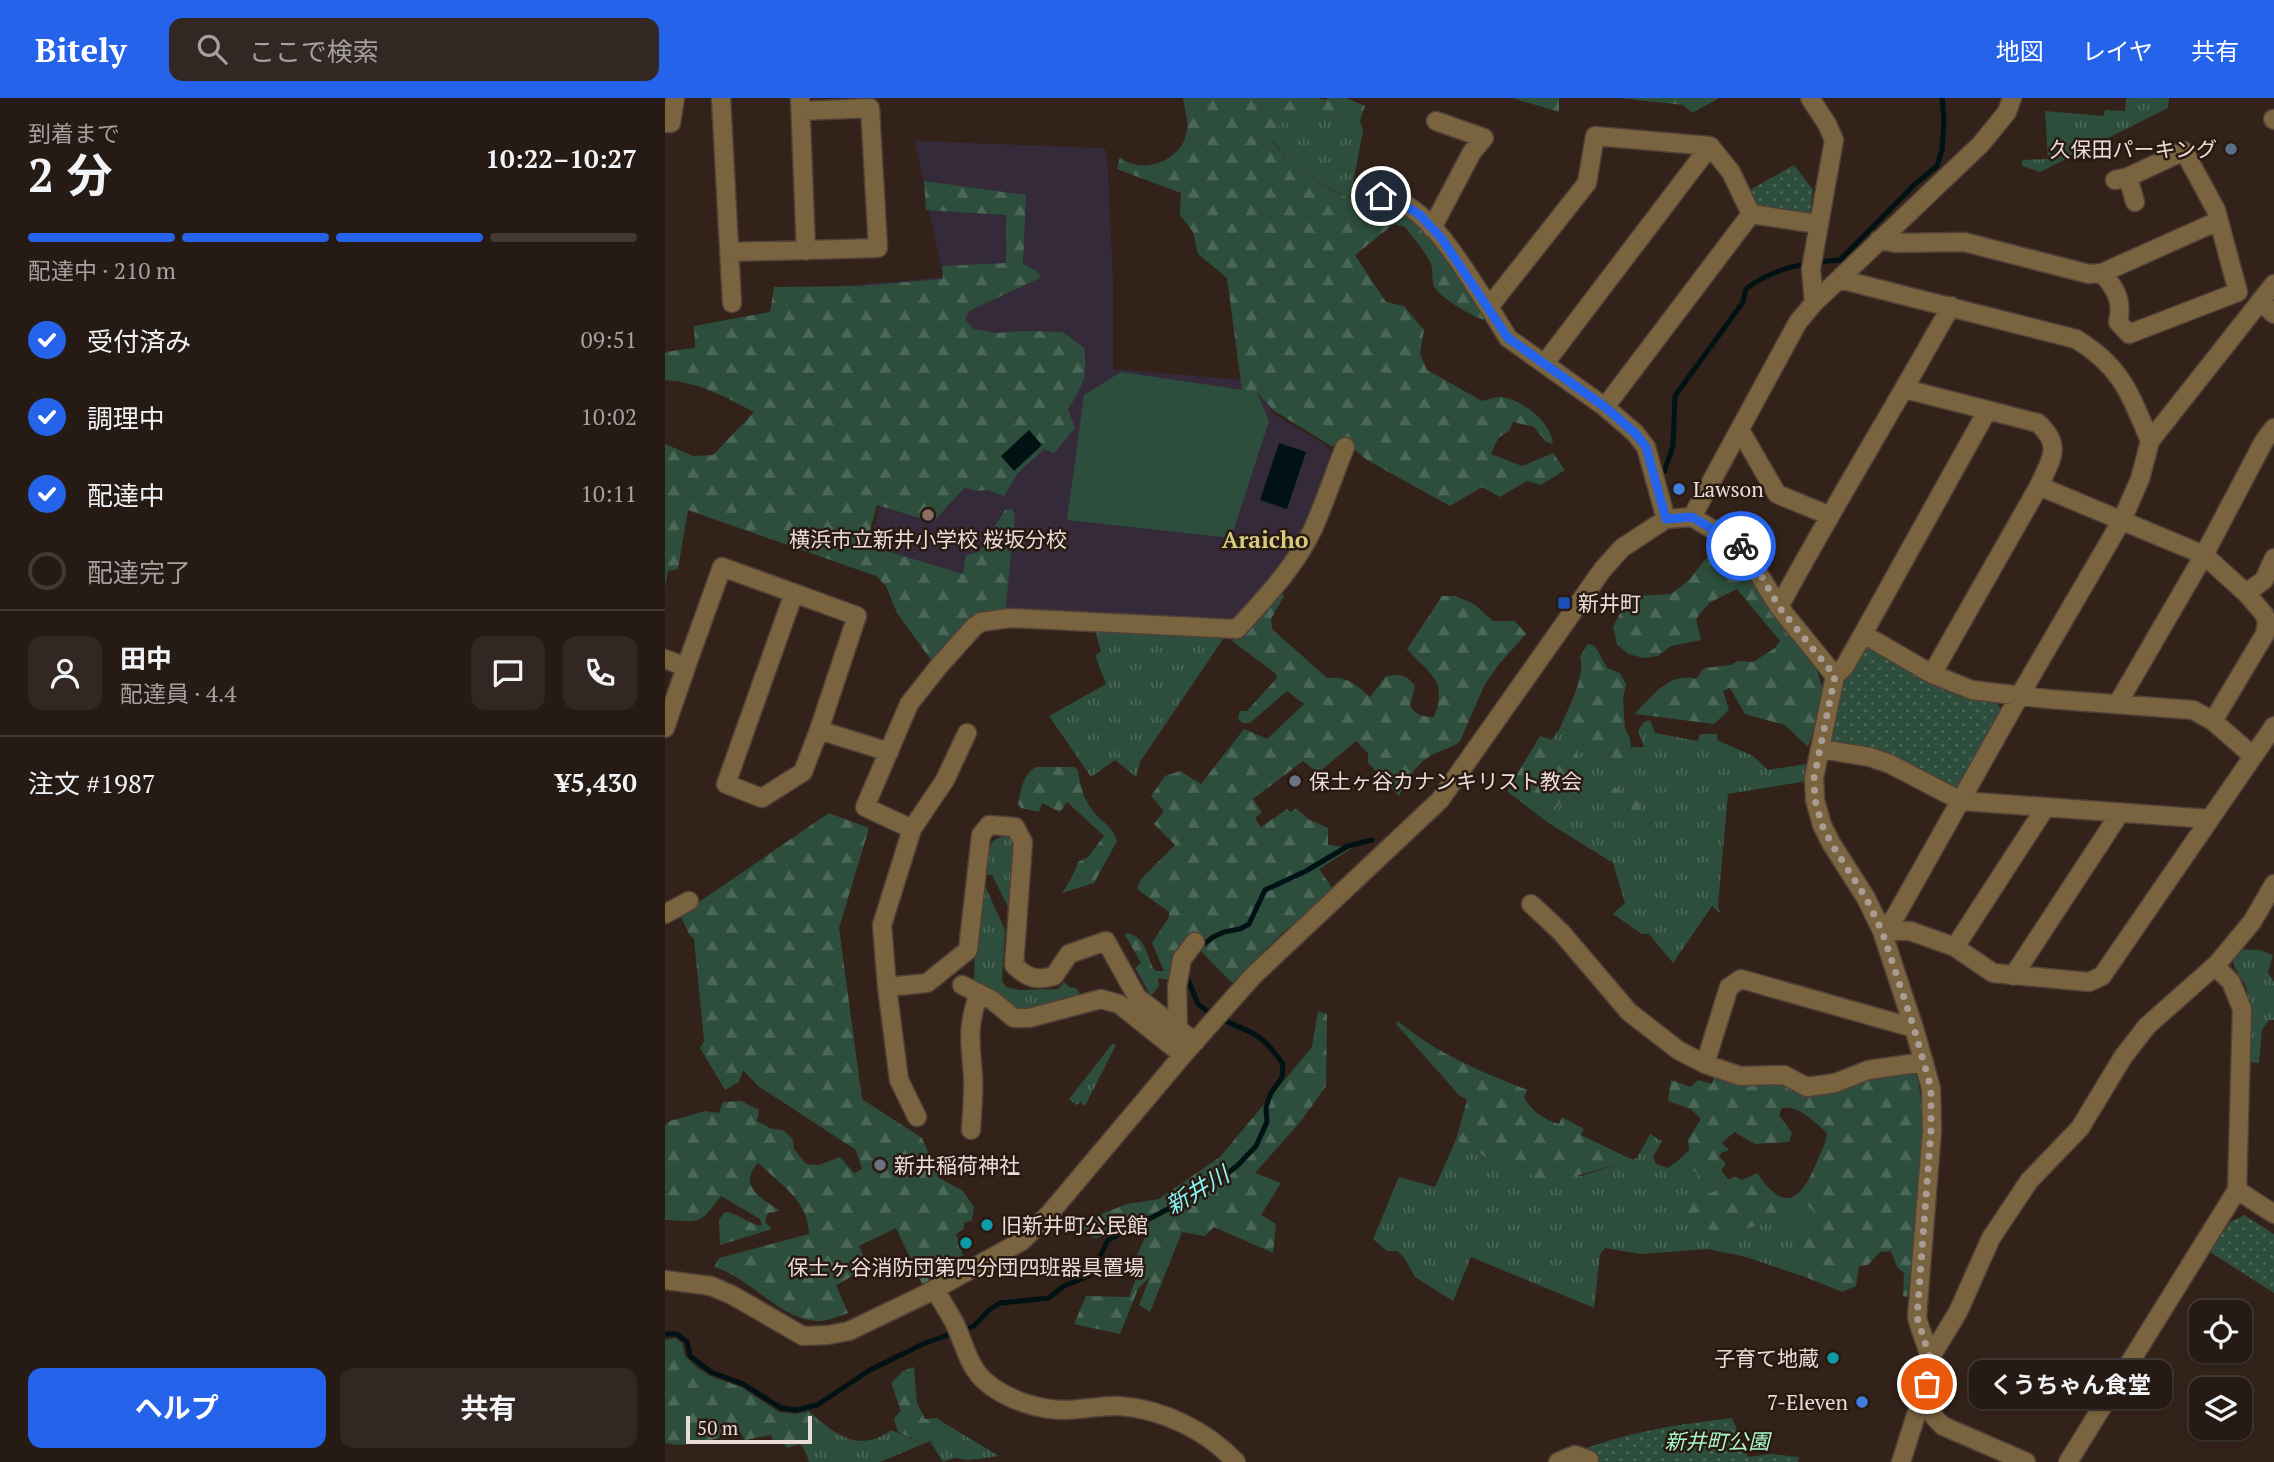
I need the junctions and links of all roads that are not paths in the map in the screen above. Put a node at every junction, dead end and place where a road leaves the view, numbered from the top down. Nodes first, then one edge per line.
1 (675, 98) edge
2 (721, 98) edge
3 (1810, 98) edge
4 (2012, 98) edge
5 (800, 105) edge
6 (1436, 121) dead end
7 (665, 123) edge
8 (1710, 146) junction
9 (1360, 200) dead end
10 (2135, 202) dead end
11 (1751, 214) junction
12 (2218, 221) junction
13 (1818, 224) junction
14 (1432, 228) junction
15 (1879, 240) junction
16 (806, 251) junction
17 (730, 252) junction
18 (2102, 273) junction
19 (1839, 279) junction
20 (2274, 284) edge
21 (2260, 301) junction
22 (732, 303) dead end
23 (1814, 303) junction
24 (1951, 306) junction
25 (1489, 307) junction
26 (2274, 314) edge
27 (1545, 363) junction
28 (1905, 389) junction
29 (1605, 407) junction
30 (1987, 411) junction
31 (2274, 428) edge
32 (1740, 430) junction
33 (2150, 441) junction
34 (1345, 447) dead end
35 (2039, 486) junction
36 (1828, 516) junction
37 (1692, 517) junction
38 (1666, 519) junction
39 (2122, 520) junction
40 (2204, 555) junction
41 (2274, 558) edge
42 (794, 593) junction
43 (2246, 593) junction
44 (1779, 607) junction
45 (1863, 634) junction
46 (665, 659) edge
47 (686, 667) junction
48 (1932, 674) junction
49 (1835, 676) junction
50 (2020, 695) junction
51 (2118, 703) junction
52 (2213, 721) junction
53 (2274, 726) edge
54 (665, 728) edge
55 (819, 730) junction
56 (967, 733) dead end
57 (1820, 749) junction
58 (888, 752) junction
59 (2253, 756) junction
60 (1961, 801) junction
61 (2045, 808) junction
62 (2120, 813) junction
63 (2210, 819) junction
64 (912, 829) junction
65 (2274, 884) edge
66 (689, 901) dead end
67 (1531, 904) dead end
68 (665, 914) edge
69 (1882, 931) junction
70 (1195, 942) dead end
71 (1955, 947) junction
72 (2217, 964) junction
73 (2013, 976) junction
74 (962, 985) dead end
75 (887, 987) junction
76 (979, 993) junction
77 (1914, 1028) junction
78 (1178, 1029) junction
79 (1189, 1048) junction
80 (1924, 1062) junction
81 (1705, 1064) junction
82 (918, 1117) dead end
83 (971, 1130) dead end
84 (2237, 1190) junction
85 (2274, 1214) edge
86 (665, 1280) edge
87 (935, 1290) junction
88 (1930, 1358) junction
89 (1928, 1406) junction
90 (1588, 1460) dead end
91 (1236, 1462) edge
92 (1558, 1462) edge
93 (1901, 1462) edge
94 (2027, 1462) edge
95 (2068, 1462) edge

1 - 7 street
2 - 17 street
3 - 13 street
4 - 15 street
5 - 16 street
5 - 16 street
6 - 14 street
8 - 11 street
8 - 25 street
8 - 27 street
9 - 14 street
10 - 12 street
11 - 13 street
11 - 29 street
12 - 18 street
12 - 18 street
13 - 23 street
14 - 25 street
15 - 18 street
15 - 19 street
16 - 17 street
17 - 22 street
19 - 23 street
19 - 24 street
20 - 21 street
21 - 26 street
21 - 33 street
23 - 32 street
24 - 28 street
24 - 33 street
25 - 27 street
27 - 29 street
28 - 30 street
28 - 36 street
29 - 38 street
30 - 35 street
30 - 45 street
31 - 40 street
32 - 36 street
32 - 37 street
33 - 39 street
34 - 58 street
35 - 39 street
35 - 48 street
36 - 44 street
37 - 38 street
37 - 44 street
38 - 79 street
39 - 40 street
39 - 50 street
40 - 43 street
40 - 51 street
41 - 43 street
42 - 47 street
42 - 55 street
42 - 55 street
43 - 52 street
44 - 49 street
45 - 48 street
45 - 49 street
46 - 47 street
47 - 54 street
48 - 50 street
49 - 57 street
50 - 51 street
50 - 60 street
51 - 52 street
52 - 59 street
53 - 59 street
55 - 58 street
56 - 64 street
57 - 60 street
57 - 69 street
58 - 64 street
59 - 63 street
60 - 61 street
60 - 69 street
61 - 62 street
61 - 71 street
62 - 63 street
62 - 73 street
63 - 73 street
64 - 75 street
65 - 72 street
66 - 68 street
67 - 81 street
69 - 71 street
69 - 77 street
70 - 78 street
71 - 73 street
72 - 84 street
72 - 88 street
74 - 76 street
75 - 78 street
75 - 82 street
76 - 79 street
76 - 83 street
77 - 80 street
77 - 81 street
78 - 79 street
79 - 87 street
80 - 81 street
80 - 88 street
84 - 85 street
84 - 95 street
86 - 87 street
87 - 91 street
88 - 89 street
89 - 93 street
89 - 94 street
90 - 92 street

